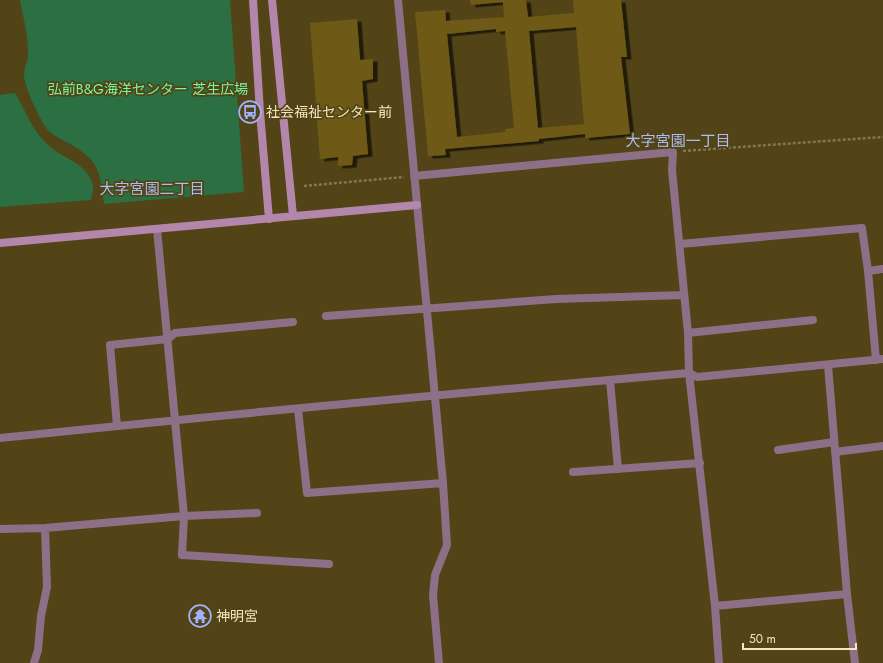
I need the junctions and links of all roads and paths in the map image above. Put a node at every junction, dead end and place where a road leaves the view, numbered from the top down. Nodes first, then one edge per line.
1 (253, 0) edge
2 (272, 0) edge
3 (398, 0) edge
4 (883, 137) edge
5 (673, 152) junction
6 (414, 176) junction
7 (304, 186) dead end
8 (417, 205) junction
9 (293, 216) junction
10 (269, 219) junction
11 (157, 229) junction
12 (0, 243) edge
13 (680, 244) junction
14 (883, 269) edge
15 (868, 271) junction
16 (684, 294) junction
17 (427, 308) junction
18 (326, 316) dead end
19 (813, 320) dead end
20 (293, 322) dead end
21 (688, 333) junction
22 (168, 339) junction
23 (879, 360) edge
24 (828, 365) junction
25 (689, 373) junction
26 (610, 380) junction
27 (435, 396) junction
28 (298, 409) junction
29 (175, 420) junction
30 (117, 426) junction
31 (0, 438) edge
32 (834, 442) junction
33 (883, 446) edge
34 (778, 450) dead end
35 (835, 452) junction
36 (700, 463) junction
37 (618, 469) junction
38 (573, 472) dead end
39 (443, 483) junction
40 (257, 513) dead end
41 (184, 516) junction
42 (45, 528) junction
43 (0, 529) edge
44 (329, 564) dead end
45 (847, 594) junction
46 (715, 606) junction
47 (34, 663) edge
48 (439, 663) edge
49 (719, 663) edge
50 (855, 663) edge

1 - 10 street
2 - 9 street
3 - 6 street
4 - 5 path
5 - 6 street
5 - 13 street
6 - 7 path
6 - 8 street
8 - 9 street
8 - 17 street
9 - 10 street
10 - 11 street
11 - 12 street
11 - 22 street
13 - 15 street
13 - 16 street
14 - 15 street
15 - 23 street
16 - 17 street
16 - 21 street
17 - 18 street
17 - 27 street
19 - 21 street
20 - 22 street
21 - 25 street
22 - 29 street
22 - 30 street
23 - 24 street
24 - 25 street
24 - 32 street
25 - 26 street
25 - 36 street
26 - 27 street
26 - 37 street
27 - 28 street
27 - 39 street
28 - 29 street
28 - 39 street
29 - 30 street
29 - 41 street
30 - 31 street
32 - 34 street
32 - 35 street
33 - 35 street
35 - 45 street
36 - 37 street
36 - 46 street
37 - 38 street
39 - 48 street
40 - 41 street
41 - 42 street
41 - 44 street
42 - 43 street
42 - 47 street
45 - 46 street
45 - 50 street
46 - 49 street

